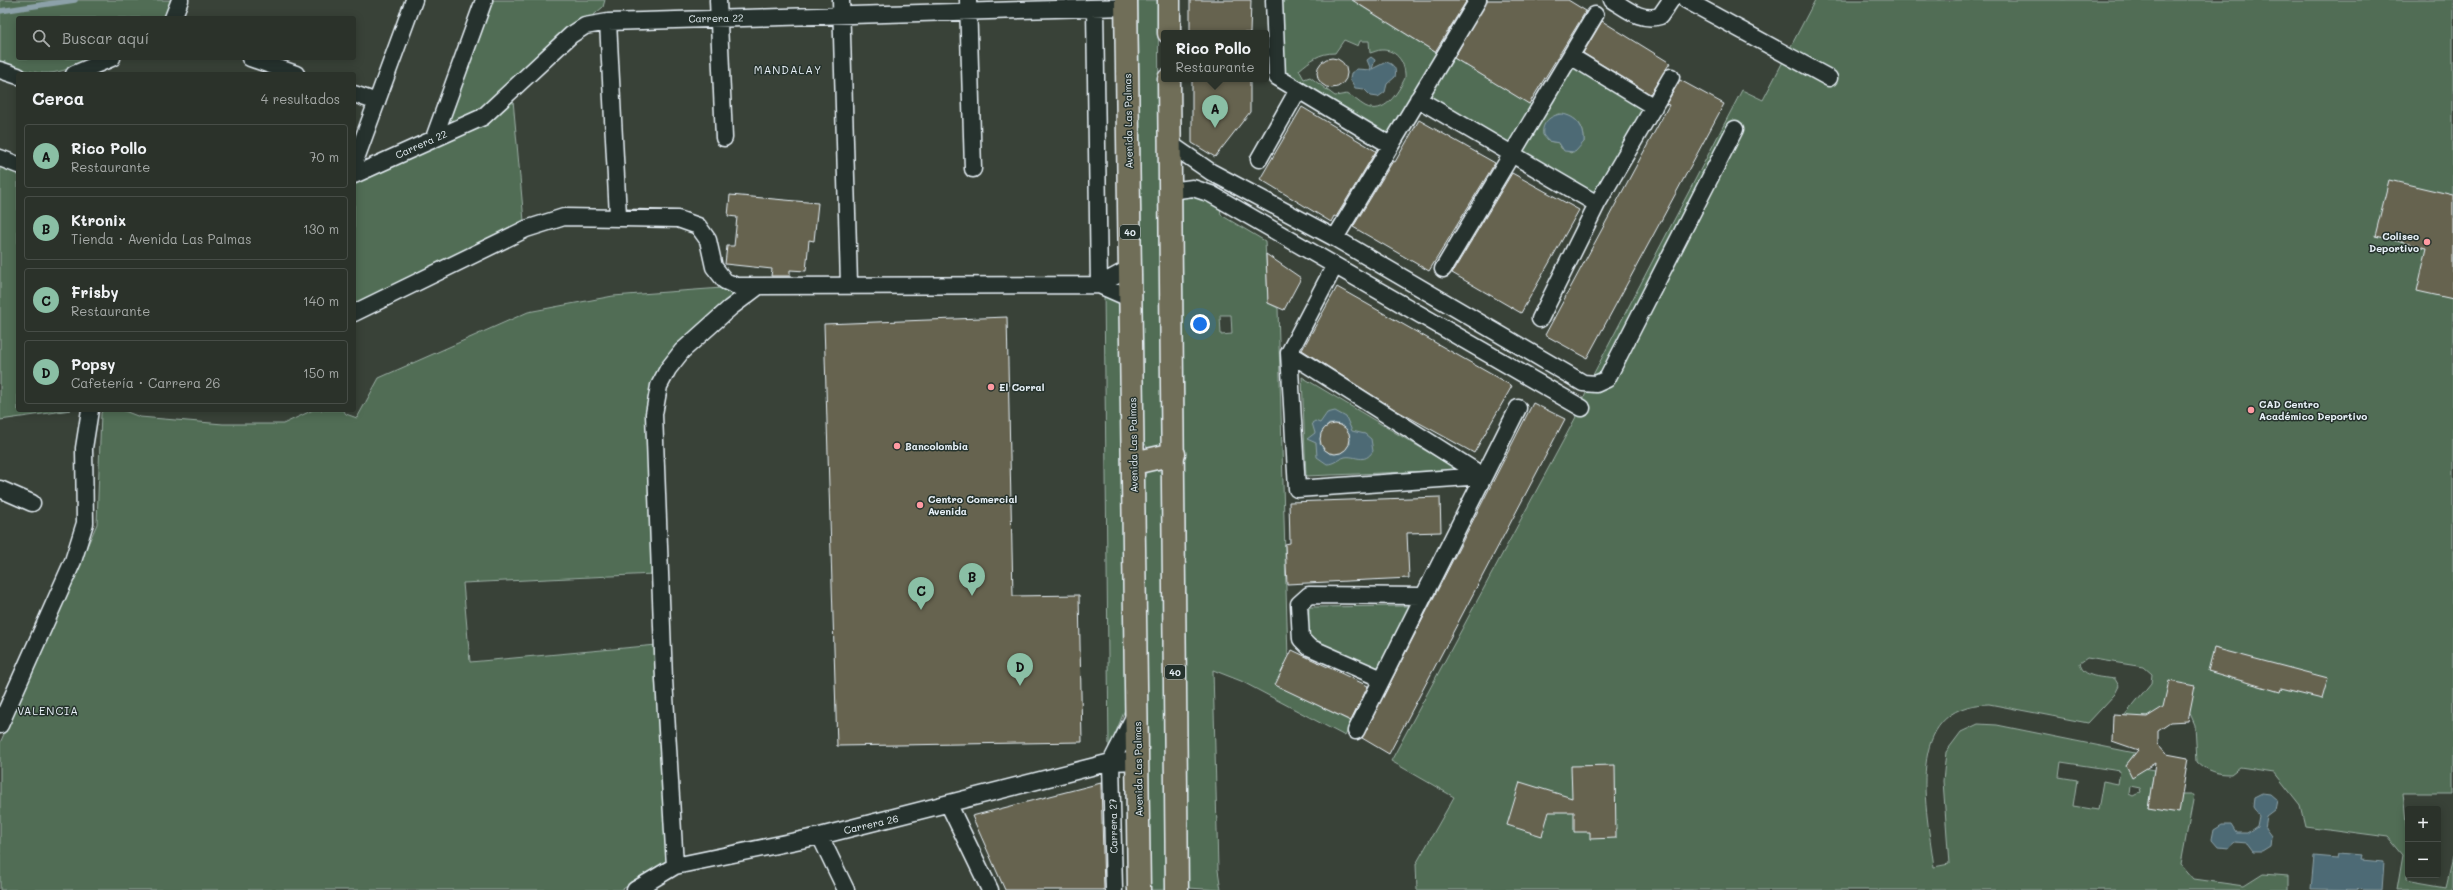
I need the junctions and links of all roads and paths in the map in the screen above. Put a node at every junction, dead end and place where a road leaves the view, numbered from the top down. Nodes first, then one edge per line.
1 (180, 0) edge
2 (414, 0) edge
3 (484, 0) edge
4 (718, 0) edge
5 (1169, 0) edge
6 (1274, 0) edge
7 (1478, 0) edge
8 (1612, 0) edge
9 (1671, 0) edge
10 (1686, 0) edge
11 (1126, 4) edge
12 (968, 6) edge
13 (841, 8) edge
14 (1095, 8) junction
15 (1595, 15) dead end
16 (174, 16) edge
17 (719, 18) junction
18 (608, 22) junction
19 (1169, 30) edge
20 (1572, 57) junction
21 (107, 60) edge
22 (256, 60) edge
23 (0, 70) edge
24 (79, 72) edge
25 (290, 72) edge
26 (16, 75) edge
27 (1671, 77) dead end
28 (1829, 78) dead end
29 (1169, 82) edge
30 (1298, 90) junction
31 (356, 95) edge
32 (1418, 99) junction
33 (377, 102) junction
34 (1654, 106) junction
35 (1735, 129) dead end
36 (434, 138) junction
37 (724, 138) dead end
38 (1169, 143) junction
39 (1390, 145) junction
40 (1511, 154) junction
41 (0, 158) edge
42 (356, 159) edge
43 (1259, 159) dead end
44 (16, 165) edge
45 (973, 169) dead end
46 (356, 174) edge
47 (1170, 191) junction
48 (1597, 204) junction
49 (618, 216) junction
50 (1335, 238) junction
51 (1334, 267) junction
52 (1130, 268) junction
53 (1444, 270) dead end
54 (849, 284) junction
55 (1099, 285) junction
56 (759, 286) junction
57 (1131, 299) junction
58 (356, 312) edge
59 (1540, 319) dead end
60 (1289, 354) junction
61 (1518, 408) dead end
62 (1582, 408) dead end
63 (90, 412) edge
64 (1174, 454) junction
65 (1134, 463) junction
66 (1483, 476) junction
67 (0, 489) edge
68 (32, 503) dead end
69 (1423, 596) junction
70 (1382, 680) junction
71 (1137, 712) junction
72 (0, 725) edge
73 (1356, 731) dead end
74 (1138, 761) junction
75 (1111, 762) junction
76 (949, 805) junction
77 (820, 836) junction
78 (675, 866) junction
79 (635, 890) edge
80 (846, 890) edge
81 (990, 890) edge
82 (1114, 890) edge
83 (1139, 890) edge
84 (1178, 890) edge

1 - 16 street
2 - 33 street
3 - 36 street
4 - 17 street
5 - 19 main road
6 - 30 street
7 - 32 street
8 - 9 street
10 - 28 street
11 - 14 street, Carrera 22
11 - 52 main road, Avenida Las Palmas / 40
12 - 13 street, Carrera 22
12 - 14 street, Carrera 22
12 - 45 street
13 - 17 street, Carrera 22
13 - 54 street
14 - 55 street
15 - 20 street
17 - 18 street, Carrera 22
17 - 37 street
18 - 36 street, Carrera 22
18 - 49 street
20 - 34 street
20 - 40 street
21 - 24 street
22 - 25 street
23 - 26 street
27 - 34 street
29 - 38 main road, 40
30 - 39 street
30 - 43 street
31 - 33 street
32 - 39 street
32 - 40 street
33 - 42 street
34 - 48 street
35 - 50 street
36 - 46 street, Carrera 22
38 - 47 main road, 40
38 - 50 street
39 - 50 street
40 - 48 street
40 - 53 street
41 - 44 street
47 - 51 street
47 - 64 main road, 40
48 - 59 street
49 - 56 street
49 - 58 street
51 - 60 street
51 - 62 street
52 - 55 street
52 - 57 main road, Avenida Las Palmas / 40
54 - 55 street
54 - 56 street
55 - 57 street
56 - 78 street
57 - 65 main road, Avenida Las Palmas / 40
60 - 66 street
60 - 66 street
61 - 66 street
63 - 72 street
64 - 65 main road
64 - 84 main road, 40
65 - 71 main road, Avenida Las Palmas / 40
66 - 69 street
67 - 68 street
69 - 70 street
69 - 70 street
70 - 73 street
71 - 74 main road, Avenida Las Palmas / 40
71 - 75 street
74 - 75 street, Carrera 26
74 - 83 main road, Avenida Las Palmas / 40
75 - 76 street, Carrera 26
75 - 82 street, Carrera 27
76 - 77 street, Carrera 26
76 - 81 street
77 - 78 street, Carrera 26
77 - 80 street
78 - 79 street, Carrera 26

